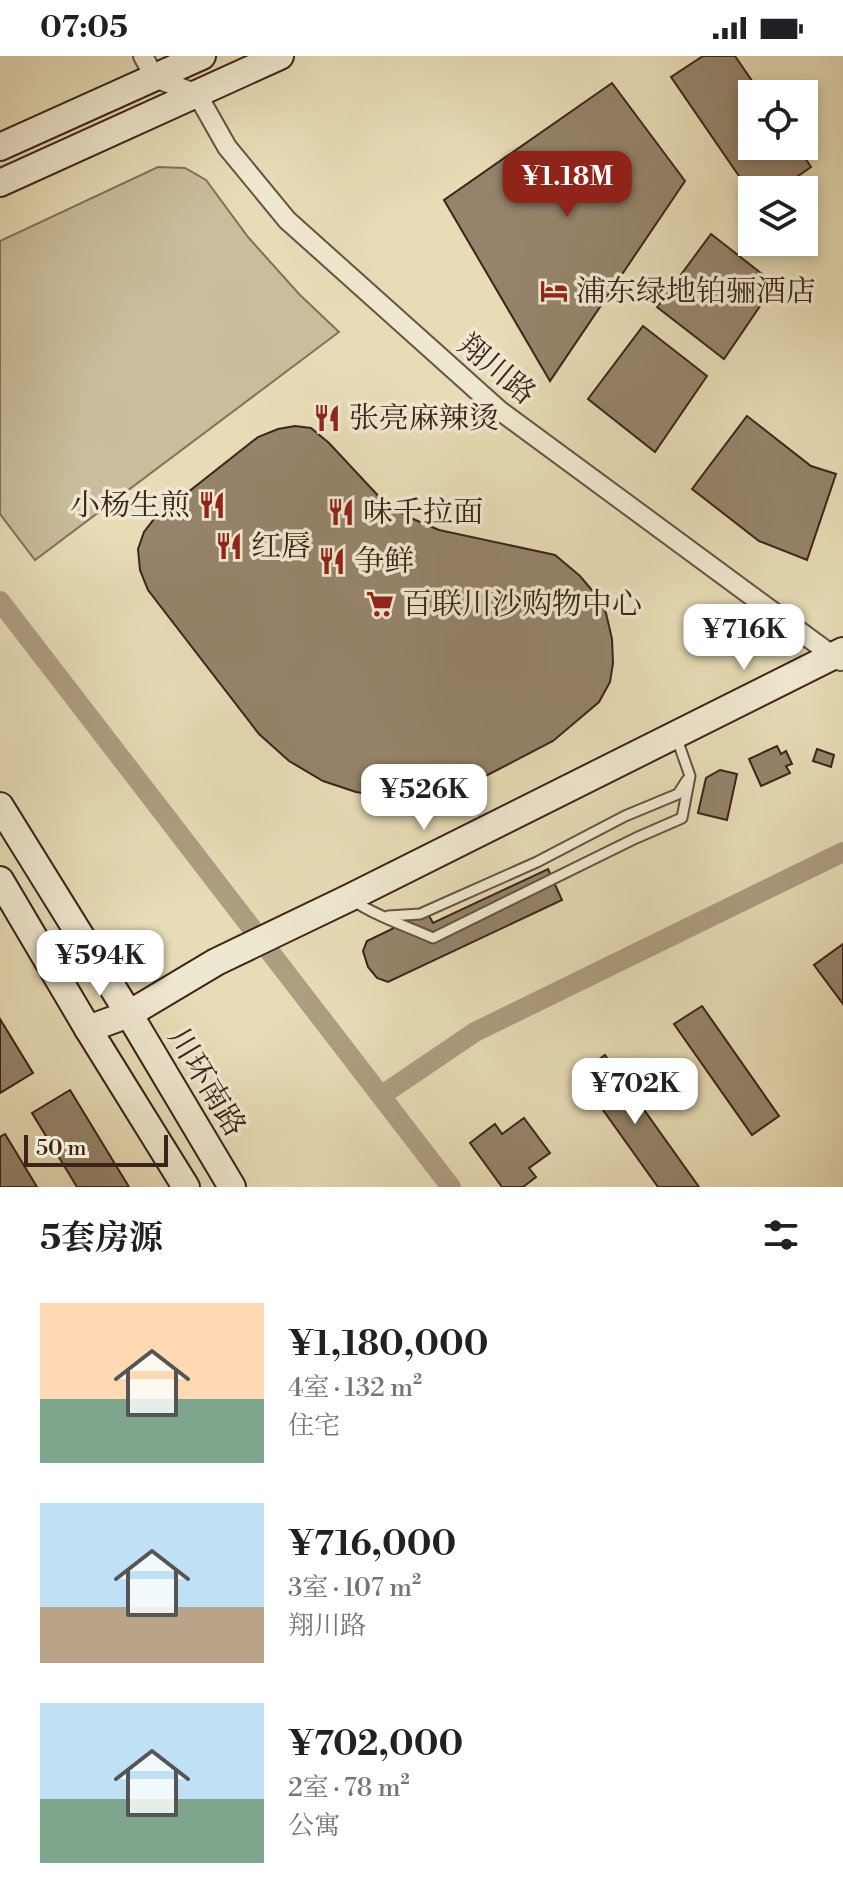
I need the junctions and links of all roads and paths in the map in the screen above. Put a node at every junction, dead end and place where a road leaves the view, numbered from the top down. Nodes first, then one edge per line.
1 (202, 56) edge
2 (280, 56) edge
3 (149, 67) edge
4 (197, 94) junction
5 (0, 147) edge
6 (0, 183) edge
7 (840, 657) edge
8 (675, 734) junction
9 (690, 776) junction
10 (0, 806) edge
11 (0, 880) edge
12 (349, 898) junction
13 (385, 916) junction
14 (129, 1014) junction
15 (88, 1029) junction
16 (186, 1187) edge
17 (232, 1187) edge

1 - 3 main road
2 - 4 main road
3 - 4 street
3 - 5 main road
4 - 6 main road
4 - 7 street, 翔川路
7 - 8 main road
8 - 9 lane
8 - 12 main road
9 - 13 lane
9 - 13 lane
10 - 14 main road, 川环南路
11 - 15 main road
12 - 13 lane
12 - 14 main road
14 - 15 main road
14 - 17 main road, 川环南路
15 - 16 main road

